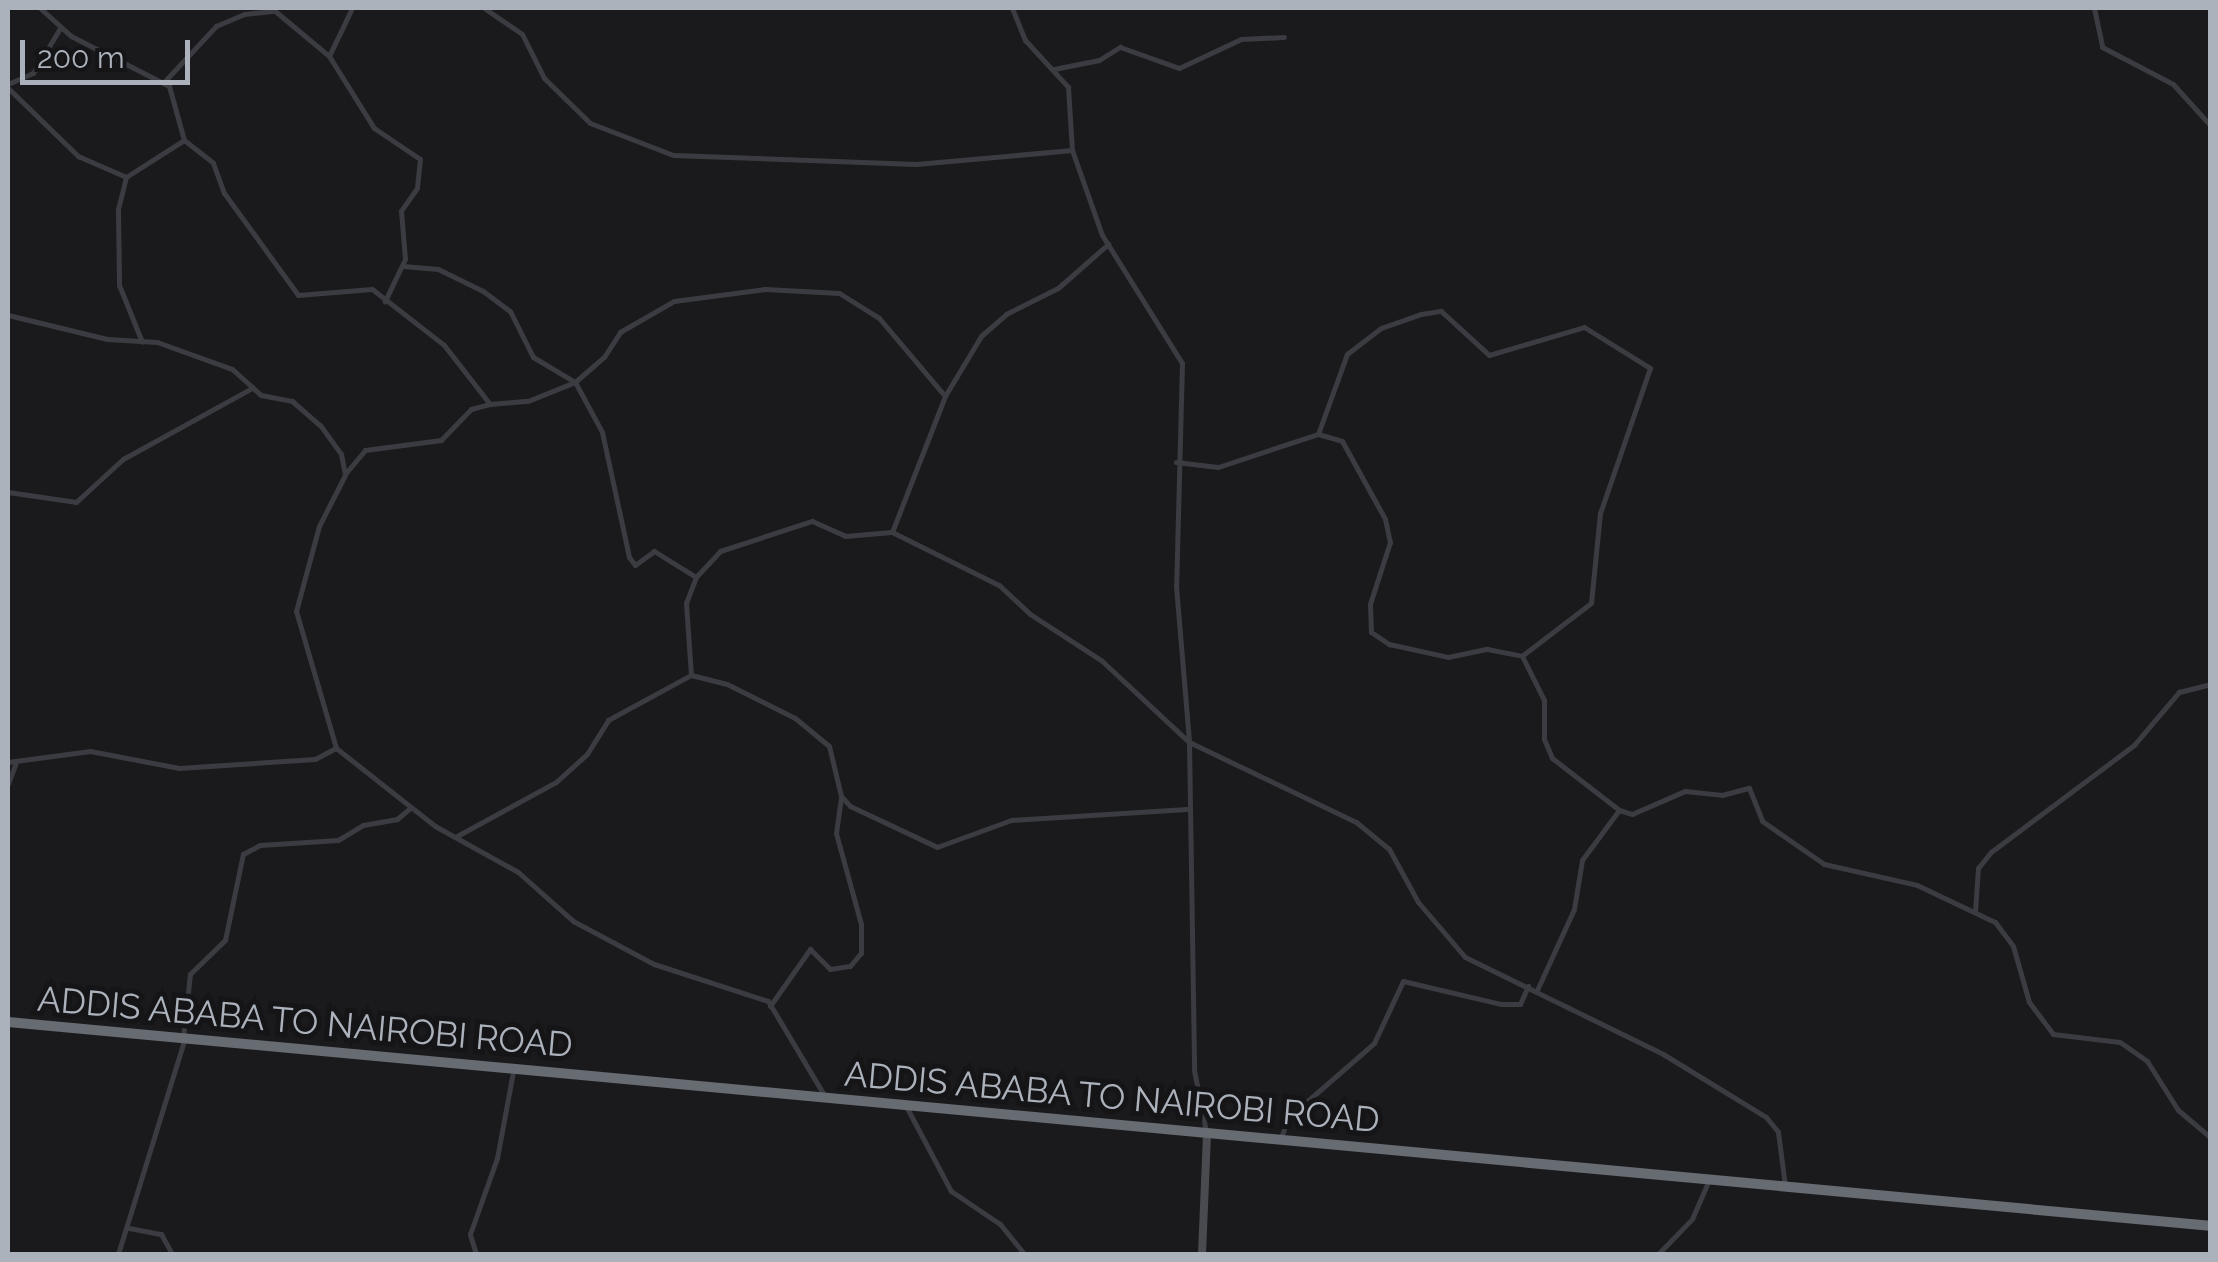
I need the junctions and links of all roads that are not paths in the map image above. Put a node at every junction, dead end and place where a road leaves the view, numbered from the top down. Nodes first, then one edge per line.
1 (40, 8) edge
2 (352, 8) edge
3 (484, 8) edge
4 (1012, 8) edge
5 (2094, 8) edge
6 (60, 28) junction
7 (1284, 36) dead end
8 (329, 56) junction
9 (1054, 69) junction
10 (163, 83) junction
11 (8, 86) edge
12 (2210, 125) edge
13 (184, 140) junction
14 (1072, 150) junction
15 (126, 178) junction
16 (1108, 244) junction
17 (402, 266) junction
18 (385, 301) junction
19 (8, 314) edge
20 (142, 342) junction
21 (575, 382) junction
22 (254, 388) junction
23 (946, 396) junction
24 (490, 404) junction
25 (1318, 434) junction
26 (1176, 462) junction
27 (344, 475) junction
28 (8, 492) edge
29 (892, 532) junction
30 (696, 577) junction
31 (1522, 656) junction
32 (691, 675) junction
33 (2210, 684) edge
34 (1188, 742) junction
35 (336, 748) junction
36 (8, 762) edge
37 (16, 762) junction
38 (8, 784) edge
39 (841, 796) junction
40 (410, 808) junction
41 (1188, 809) junction
42 (1619, 810) junction
43 (456, 837) junction
44 (1975, 911) junction
45 (1528, 986) junction
46 (1537, 990) junction
47 (770, 1006) junction
48 (8, 1022) edge
49 (184, 1038) junction
50 (513, 1068) junction
51 (825, 1098) junction
52 (905, 1105) junction
53 (1206, 1135) junction
54 (2210, 1137) edge
55 (1280, 1142) junction
56 (1709, 1179) junction
57 (1785, 1186) junction
58 (2210, 1226) edge
59 (129, 1228) junction
60 (118, 1254) edge
61 (172, 1254) edge
62 (476, 1254) edge
63 (1024, 1254) edge
64 (1202, 1254) edge
65 (1658, 1254) edge

1 - 6 street
2 - 8 street
3 - 14 street
4 - 9 street
5 - 12 street
6 - 10 street
6 - 11 street
7 - 9 street
8 - 10 street
8 - 17 street
9 - 14 street
10 - 13 street
11 - 15 street
13 - 15 street
13 - 18 street
14 - 16 street
15 - 20 street
16 - 23 street
16 - 26 street
17 - 18 street
17 - 21 street
18 - 24 street
19 - 20 street
20 - 22 street
21 - 23 street
21 - 24 street
21 - 30 street
22 - 27 street
22 - 28 street
23 - 29 street
24 - 27 street
25 - 26 street
25 - 31 street
25 - 31 street
26 - 34 street
27 - 35 street
29 - 30 street
29 - 34 street
30 - 32 street
31 - 42 street
32 - 39 street
32 - 43 street
33 - 44 street
34 - 41 street
34 - 45 street
35 - 37 street
35 - 40 street
36 - 37 street
37 - 38 street
39 - 41 street
39 - 47 street
40 - 43 street
40 - 49 street
41 - 53 street
42 - 44 street
42 - 46 street
43 - 47 street
44 - 54 street
45 - 46 street
45 - 55 street
46 - 57 street
47 - 51 street
48 - 49 highway, ADDIS ABABA TO NAIROBI ROAD
49 - 50 highway, ADDIS ABABA TO NAIROBI ROAD
49 - 59 street
50 - 51 highway, ADDIS ABABA TO NAIROBI ROAD
50 - 62 street
51 - 52 highway, ADDIS ABABA TO NAIROBI ROAD
52 - 53 highway, ADDIS ABABA TO NAIROBI ROAD
52 - 63 street
53 - 55 highway, ADDIS ABABA TO NAIROBI ROAD
53 - 64 main road
55 - 56 highway, ADDIS ABABA TO NAIROBI ROAD
56 - 57 highway, ADDIS ABABA TO NAIROBI ROAD
56 - 65 street
57 - 58 highway, ADDIS ABABA TO NAIROBI ROAD
59 - 60 street
59 - 61 street

